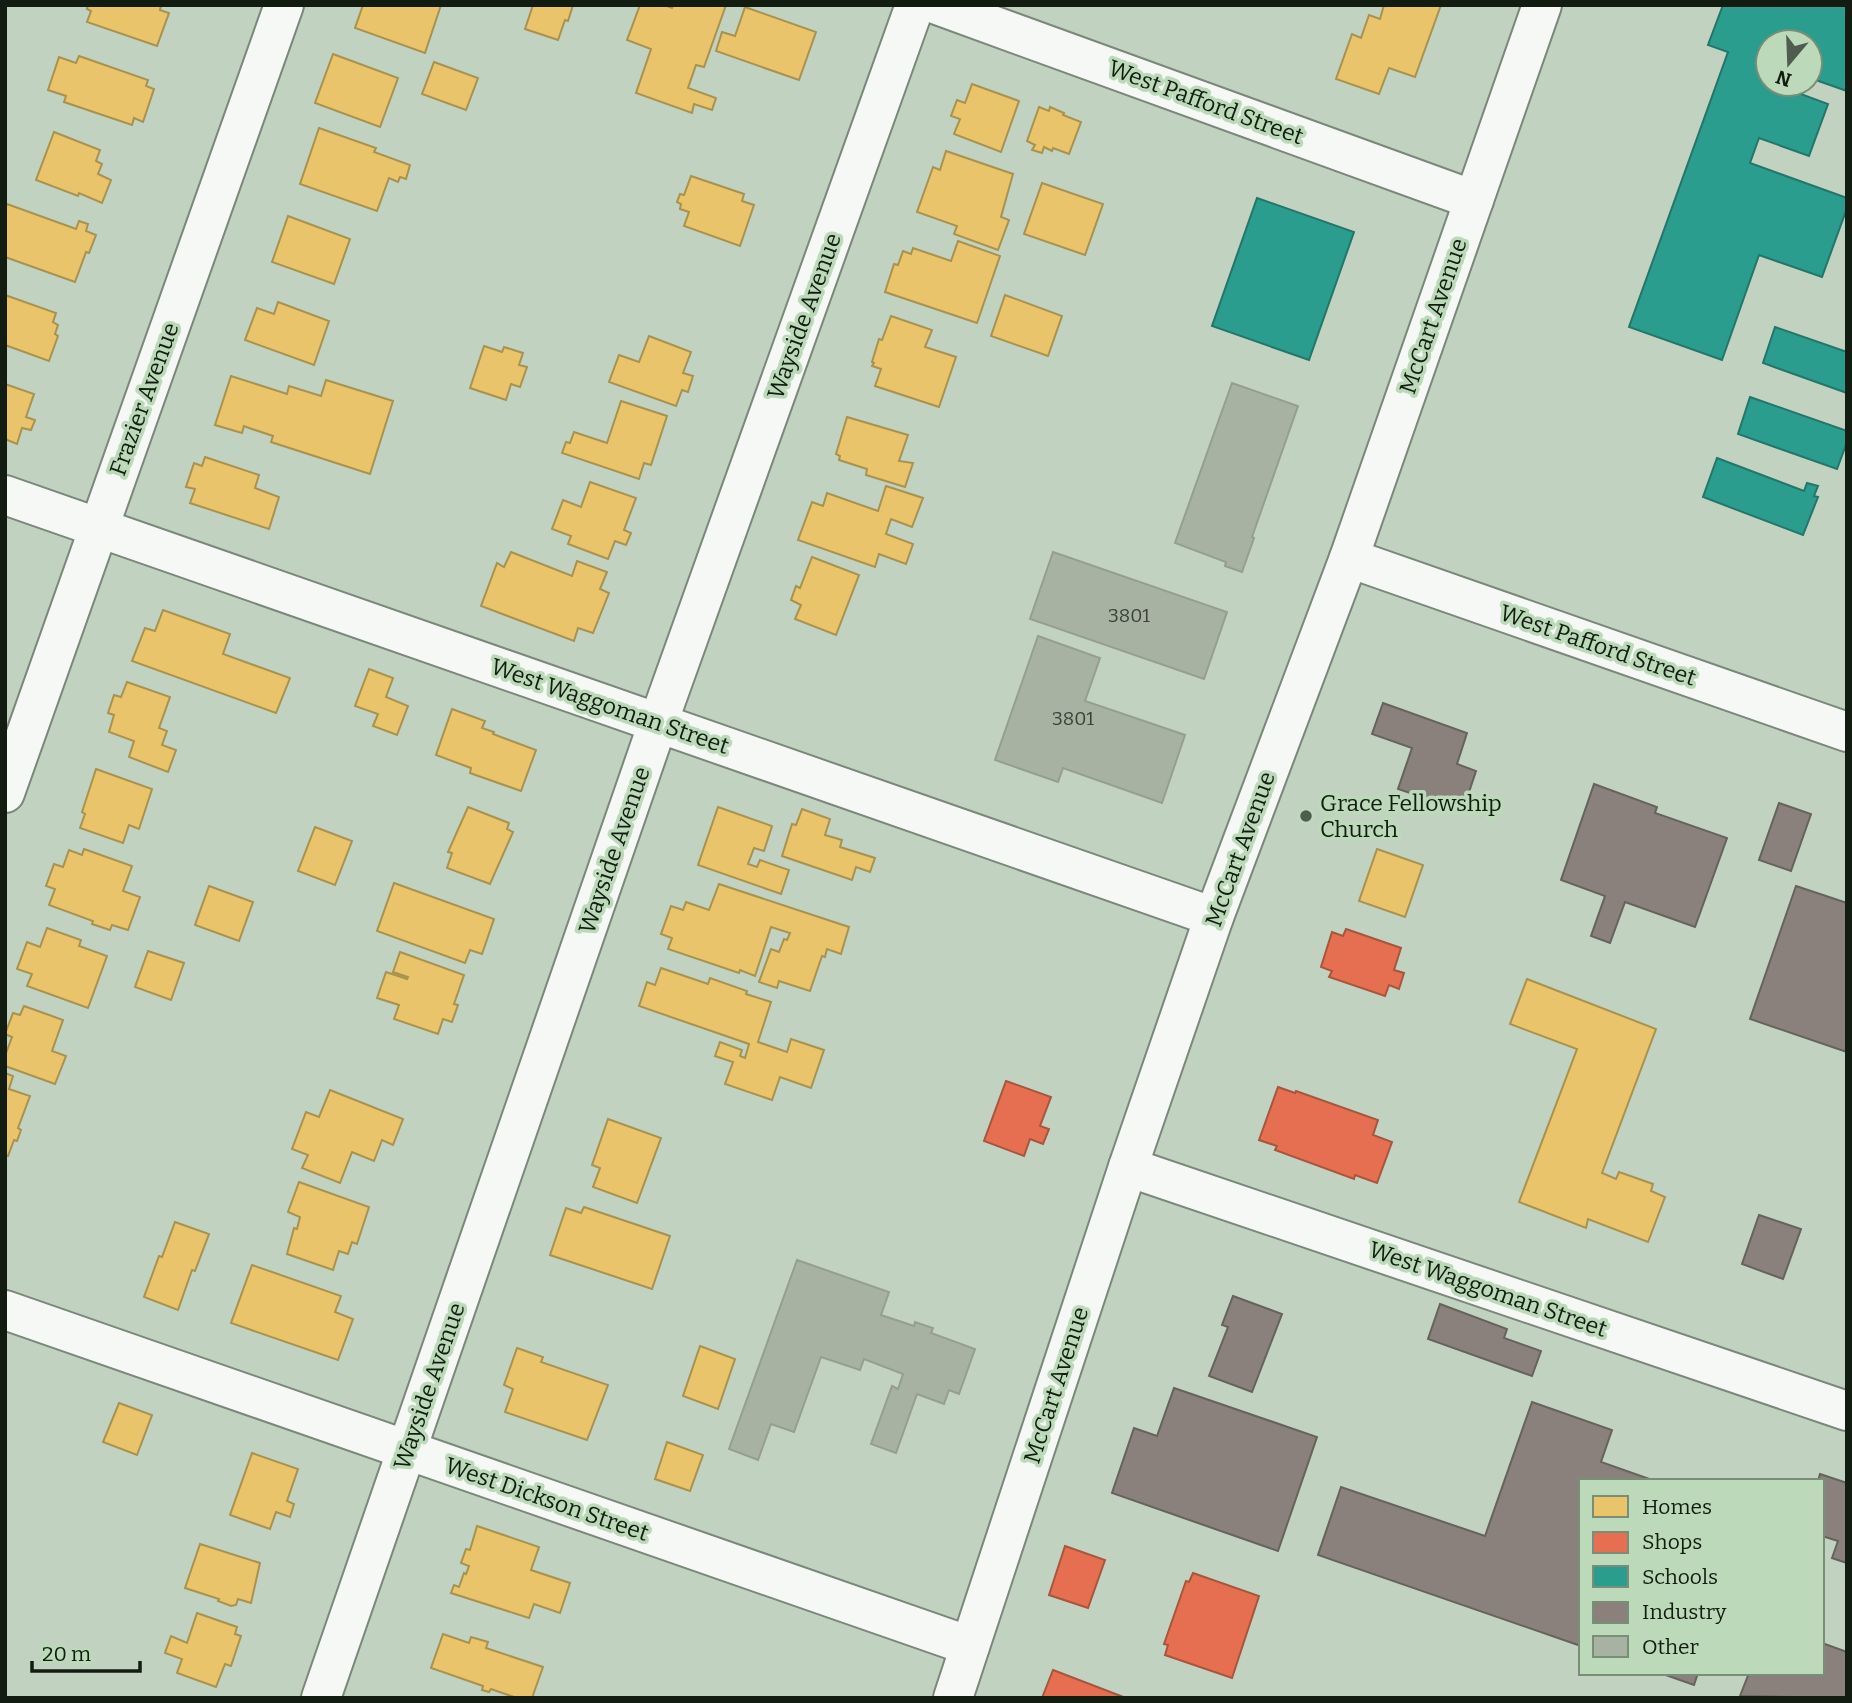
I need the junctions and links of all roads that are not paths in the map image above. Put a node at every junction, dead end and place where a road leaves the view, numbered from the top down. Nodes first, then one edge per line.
1 (284, 5) edge
2 (915, 5) edge
3 (937, 5) edge
4 (1542, 5) edge
5 (1474, 201) junction
6 (5, 495) edge
7 (98, 527) junction
8 (1349, 558) junction
9 (658, 723) junction
10 (1847, 732) edge
11 (5, 793) edge
12 (1214, 917) junction
13 (1128, 1167) junction
14 (5, 1310) edge
15 (1847, 1411) edge
16 (407, 1450) junction
17 (970, 1646) junction
18 (321, 1698) edge
19 (953, 1698) edge

1 - 7 street, Frazier Avenue
2 - 9 street, Wayside Avenue
3 - 5 street, West Pafford Street
4 - 5 street, McCart Avenue
5 - 8 street, McCart Avenue
6 - 7 street, West Waggoman Street
7 - 9 street, West Waggoman Street
7 - 11 street, Frazier Avenue
8 - 10 street, West Pafford Street
8 - 12 street, McCart Avenue
9 - 12 street, West Waggoman Street
9 - 16 street, Wayside Avenue
12 - 13 street, McCart Avenue
13 - 15 street, West Waggoman Street
13 - 17 street, McCart Avenue
14 - 16 street, West Dickson Street
16 - 17 street, West Dickson Street
16 - 18 street, Wayside Avenue
17 - 19 street, McCart Avenue

